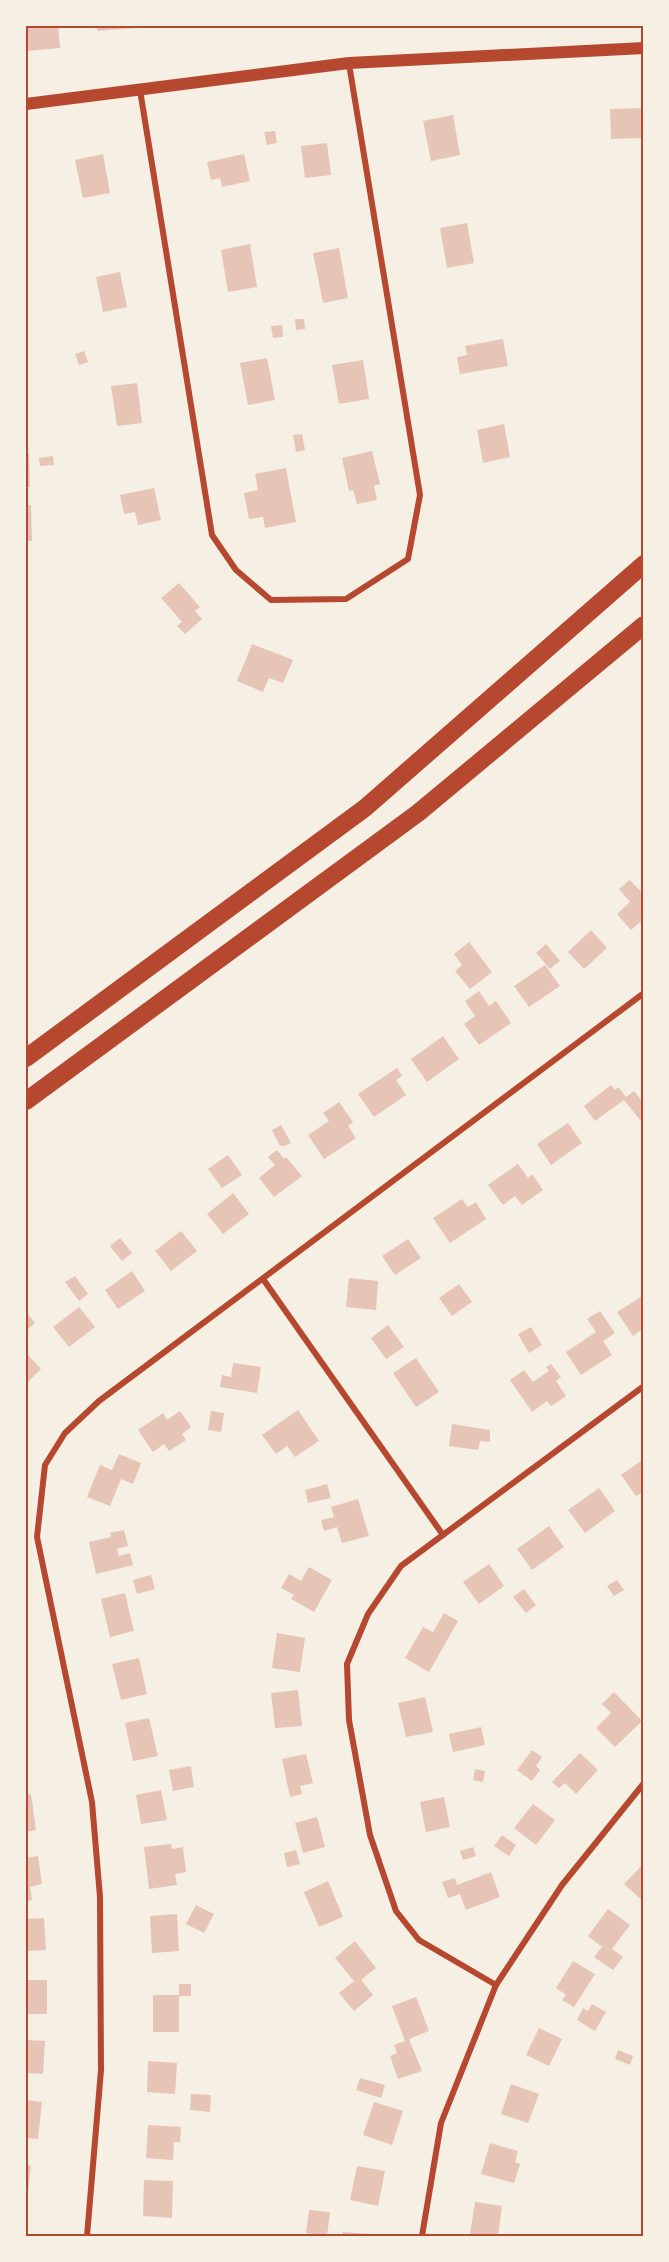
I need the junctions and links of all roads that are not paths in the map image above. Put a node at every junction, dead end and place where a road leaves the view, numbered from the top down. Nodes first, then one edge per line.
1 (644, 48) edge
2 (349, 63) junction
3 (140, 90) junction
4 (26, 104) edge
5 (644, 564) edge
6 (644, 624) edge
7 (644, 993) edge
8 (26, 1058) edge
9 (26, 1101) edge
10 (263, 1279) junction
11 (644, 1386) edge
12 (443, 1535) junction
13 (644, 1783) edge
14 (496, 1985) junction
15 (87, 2236) edge
16 (422, 2236) edge

1 - 2 main road
2 - 3 main road
2 - 3 street
3 - 4 main road
5 - 8 highway
6 - 9 highway
7 - 10 street
10 - 12 street
10 - 15 street
11 - 12 street
12 - 14 street
13 - 14 street
14 - 16 street

